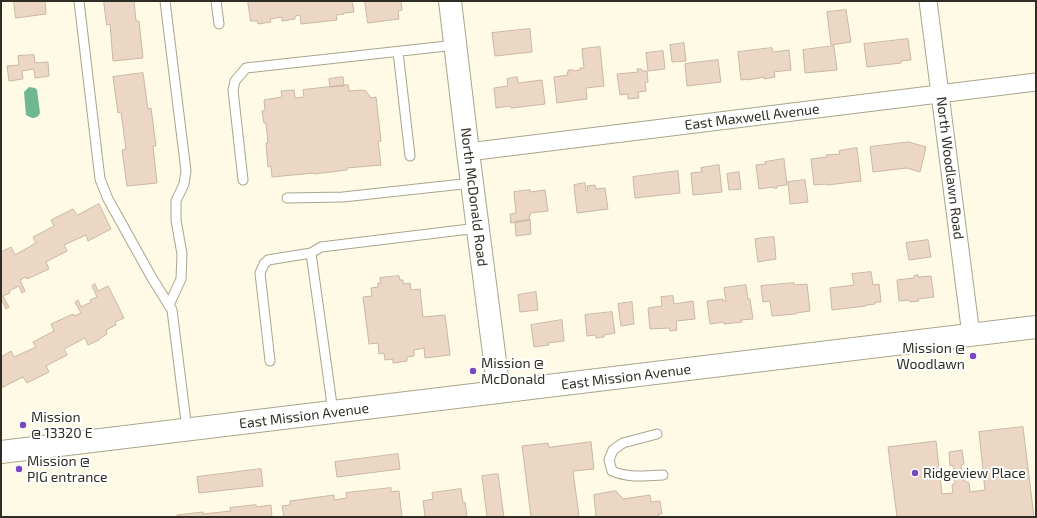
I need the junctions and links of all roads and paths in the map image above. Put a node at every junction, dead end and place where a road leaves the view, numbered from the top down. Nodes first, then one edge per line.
1 (79, 1) edge
2 (165, 1) edge
3 (216, 1) edge
4 (450, 1) edge
5 (928, 1) edge
6 (219, 24) dead end
7 (456, 45) junction
8 (398, 52) junction
9 (1036, 82) edge
10 (940, 94) junction
11 (468, 152) junction
12 (410, 156) dead end
13 (243, 180) dead end
14 (472, 183) junction
15 (287, 198) dead end
16 (478, 228) junction
17 (310, 253) junction
18 (168, 305) junction
19 (1036, 327) edge
20 (971, 335) junction
21 (270, 361) dead end
22 (499, 392) junction
23 (334, 412) junction
24 (186, 430) junction
25 (656, 434) dead end
26 (1, 452) edge
27 (663, 475) dead end

1 - 18 lane
2 - 18 lane
3 - 6 lane
4 - 7 street, North McDonald Road
5 - 10 street, North Woodlawn Road
7 - 8 lane
7 - 11 street, North McDonald Road
8 - 12 lane
8 - 13 lane
9 - 10 street, East Maxwell Avenue
10 - 11 street, East Maxwell Avenue
10 - 20 street, North Woodlawn Road
11 - 14 street, North McDonald Road
14 - 15 lane
14 - 16 street, North McDonald Road
16 - 17 lane
16 - 22 street, North McDonald Road
17 - 21 lane
17 - 23 lane
18 - 24 lane
19 - 20 street, East Mission Avenue
20 - 22 street, East Mission Avenue
22 - 23 street, East Mission Avenue
23 - 24 street, East Mission Avenue
24 - 26 street, East Mission Avenue
25 - 27 lane

